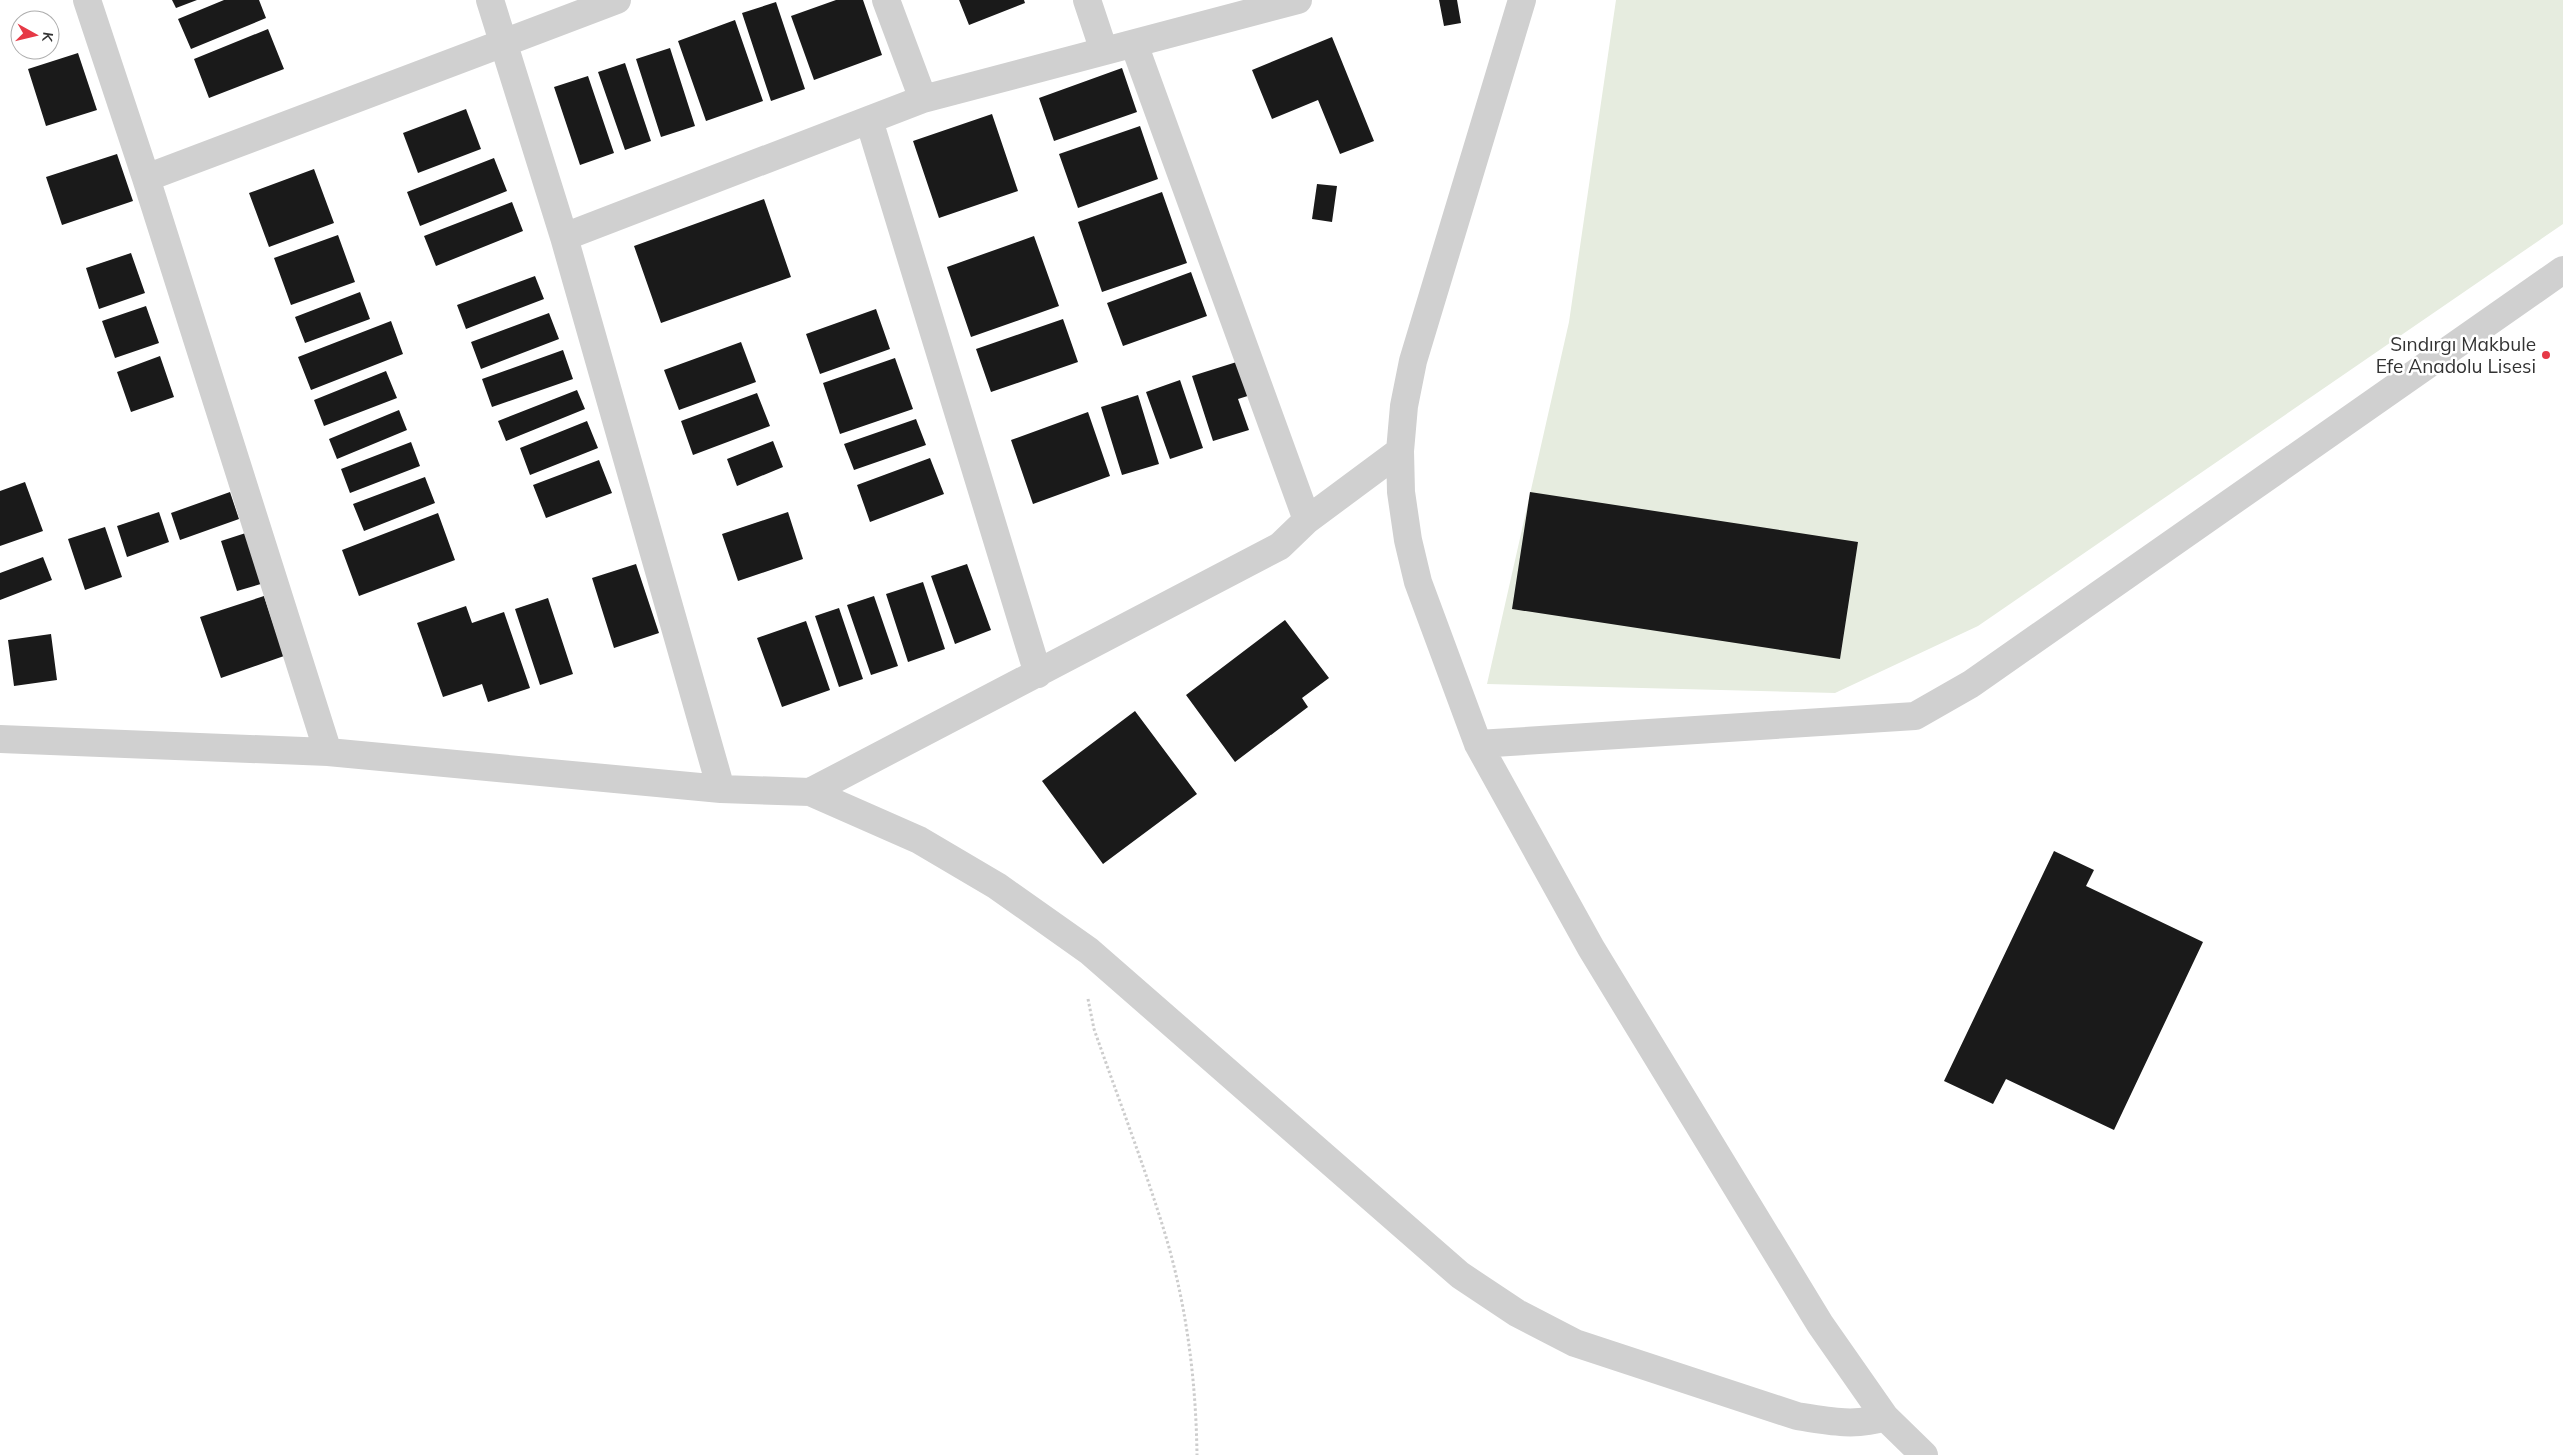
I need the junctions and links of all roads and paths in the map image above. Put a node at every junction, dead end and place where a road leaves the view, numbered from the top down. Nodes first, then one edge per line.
1 (87, 0) edge
2 (490, 0) edge
3 (617, 0) edge
4 (886, 0) edge
5 (1087, 0) edge
6 (1298, 0) edge
7 (1522, 0) edge
8 (503, 41) junction
9 (1134, 44) junction
10 (1104, 51) junction
11 (923, 99) junction
12 (869, 120) junction
13 (146, 178) junction
14 (564, 236) junction
15 (2563, 270) edge
16 (1400, 452) junction
17 (1307, 520) junction
18 (1038, 674) junction
19 (0, 740) edge
20 (1478, 744) junction
21 (328, 752) junction
22 (721, 788) junction
23 (810, 792) junction
24 (1088, 951) junction
25 (1885, 1417) junction
26 (1197, 1455) edge
27 (1924, 1455) edge

1 - 13 street
2 - 8 street
3 - 8 street
4 - 11 street
5 - 10 street
6 - 9 street
7 - 16 street
8 - 13 street
8 - 14 street
9 - 10 street
9 - 17 street
10 - 11 street
11 - 12 street
12 - 14 street
12 - 18 street
13 - 21 street
14 - 22 street
15 - 20 street
16 - 17 street
16 - 20 street
17 - 18 street
18 - 23 street
19 - 21 street
20 - 25 street
21 - 22 street
22 - 23 street
23 - 24 street
24 - 25 street
24 - 26 path
25 - 27 street

